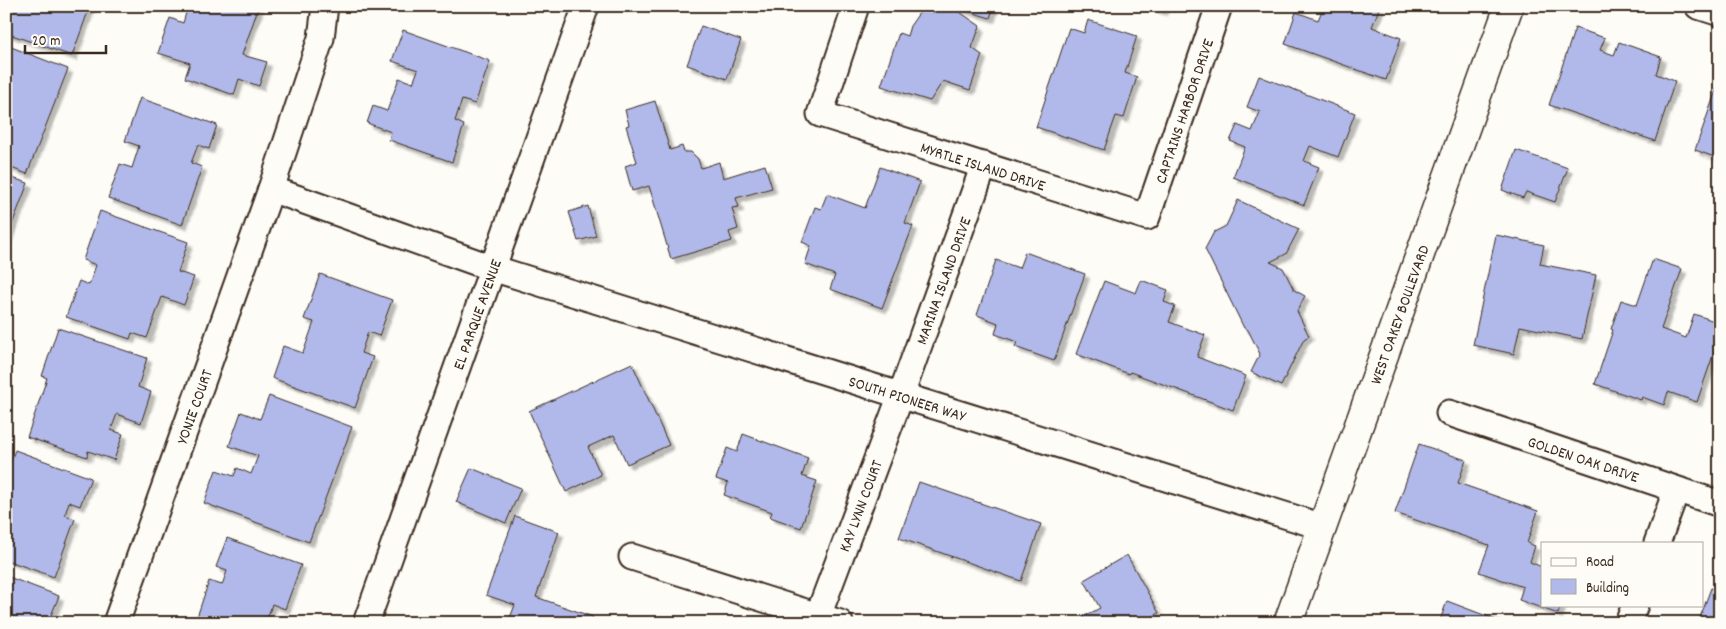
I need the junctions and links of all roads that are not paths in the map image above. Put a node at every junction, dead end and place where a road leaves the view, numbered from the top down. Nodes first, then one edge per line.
1 (325, 6) edge
2 (586, 6) edge
3 (856, 6) edge
4 (1219, 6) edge
5 (1509, 6) edge
6 (1698, 6) edge
7 (1720, 13) edge
8 (984, 165) junction
9 (270, 189) junction
10 (1147, 217) joint
11 (492, 268) junction
12 (901, 395) junction
13 (1449, 413) dead end
14 (1676, 491) junction
15 (1720, 504) edge
16 (1323, 527) junction
17 (1658, 542) edge
18 (632, 557) dead end
19 (1635, 606) edge
20 (829, 619) edge
21 (116, 623) edge
22 (366, 623) edge
23 (1288, 623) edge
24 (1628, 623) edge

1 - 9 street, YONIE COURT
2 - 11 street, EL PARQUE AVENUE
3 - 8 street, MYRTLE ISLAND DRIVE
4 - 10 street, CAPTAINS HARBOR DRIVE
5 - 16 main road, WEST OAKEY BOULEVARD
6 - 7 street
8 - 10 street, MYRTLE ISLAND DRIVE
8 - 12 street, MARINA ISLAND DRIVE
9 - 11 street
9 - 21 street, YONIE COURT
11 - 12 street, SOUTH PIONEER WAY
11 - 22 street, EL PARQUE AVENUE
12 - 16 street, SOUTH PIONEER WAY
12 - 20 street, KAY LYNN COURT
13 - 14 street, GOLDEN OAK DRIVE
14 - 15 street, GOLDEN OAK DRIVE
14 - 17 street
16 - 23 main road, WEST OAKEY BOULEVARD
18 - 20 street, KAY LYNN COURT
19 - 24 street

